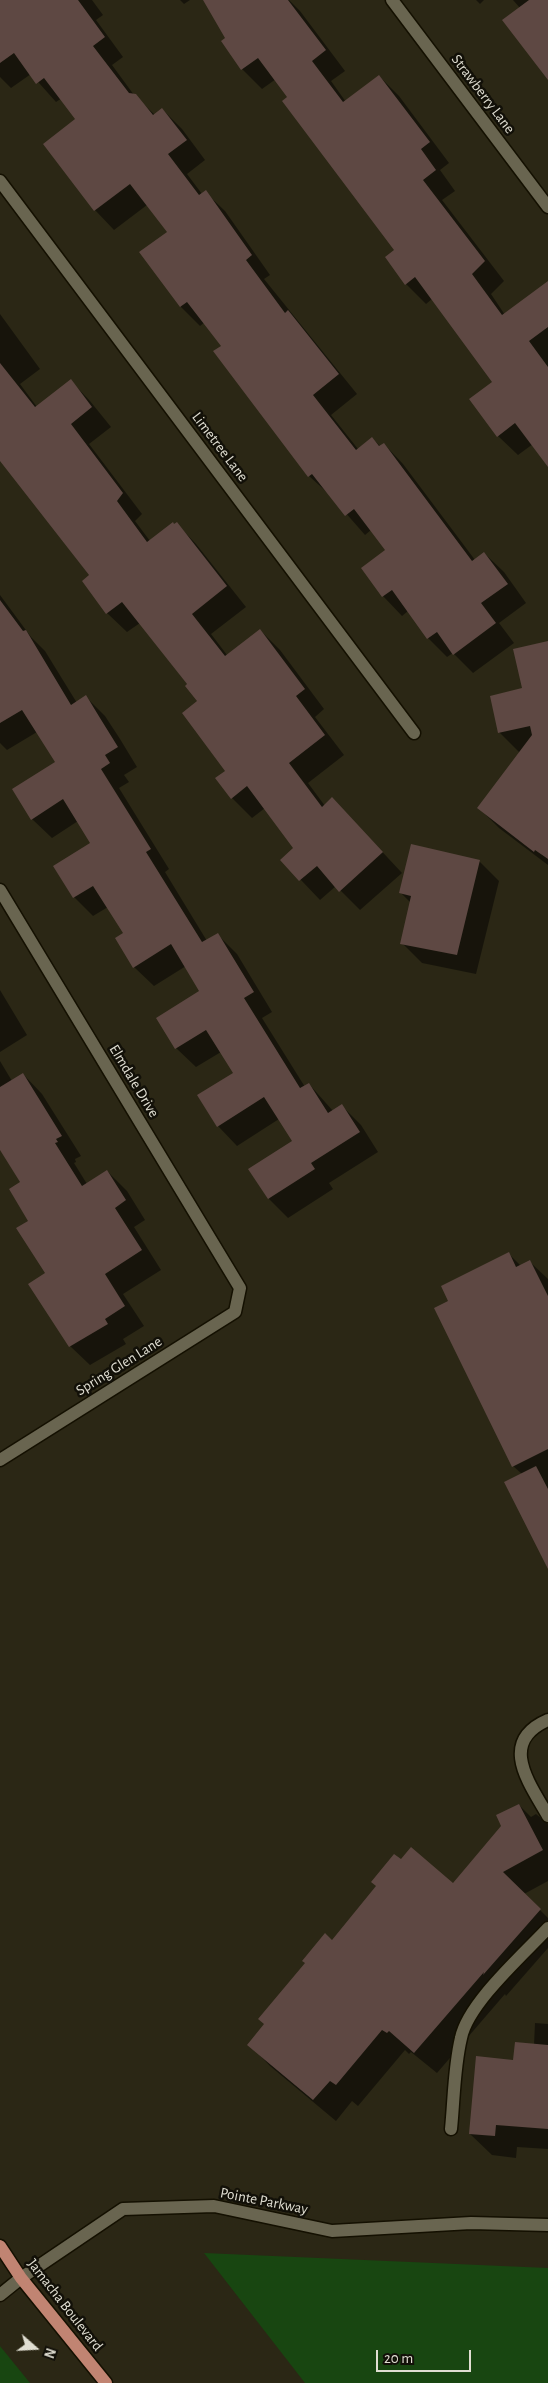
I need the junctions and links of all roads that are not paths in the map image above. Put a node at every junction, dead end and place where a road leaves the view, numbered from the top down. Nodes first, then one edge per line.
1 (392, 0) edge
2 (0, 181) edge
3 (548, 207) edge
4 (414, 733) dead end
5 (0, 890) edge
6 (240, 1288) joint
7 (0, 1460) edge
8 (548, 1720) edge
9 (548, 1816) edge
10 (548, 1928) edge
11 (451, 2129) dead end
12 (548, 2225) edge
13 (0, 2246) edge
14 (21, 2278) junction
15 (0, 2295) edge
16 (106, 2383) edge

1 - 3 street, Strawberry Lane
2 - 4 street, Limetree Lane
5 - 6 street, Elmdale Drive
6 - 7 street, Spring Glen Lane
8 - 9 street
10 - 11 street
12 - 14 street, Pointe Parkway
13 - 14 main road, Jamacha Boulevard
14 - 15 street, Pointe Parkway
14 - 16 main road, Jamacha Boulevard

